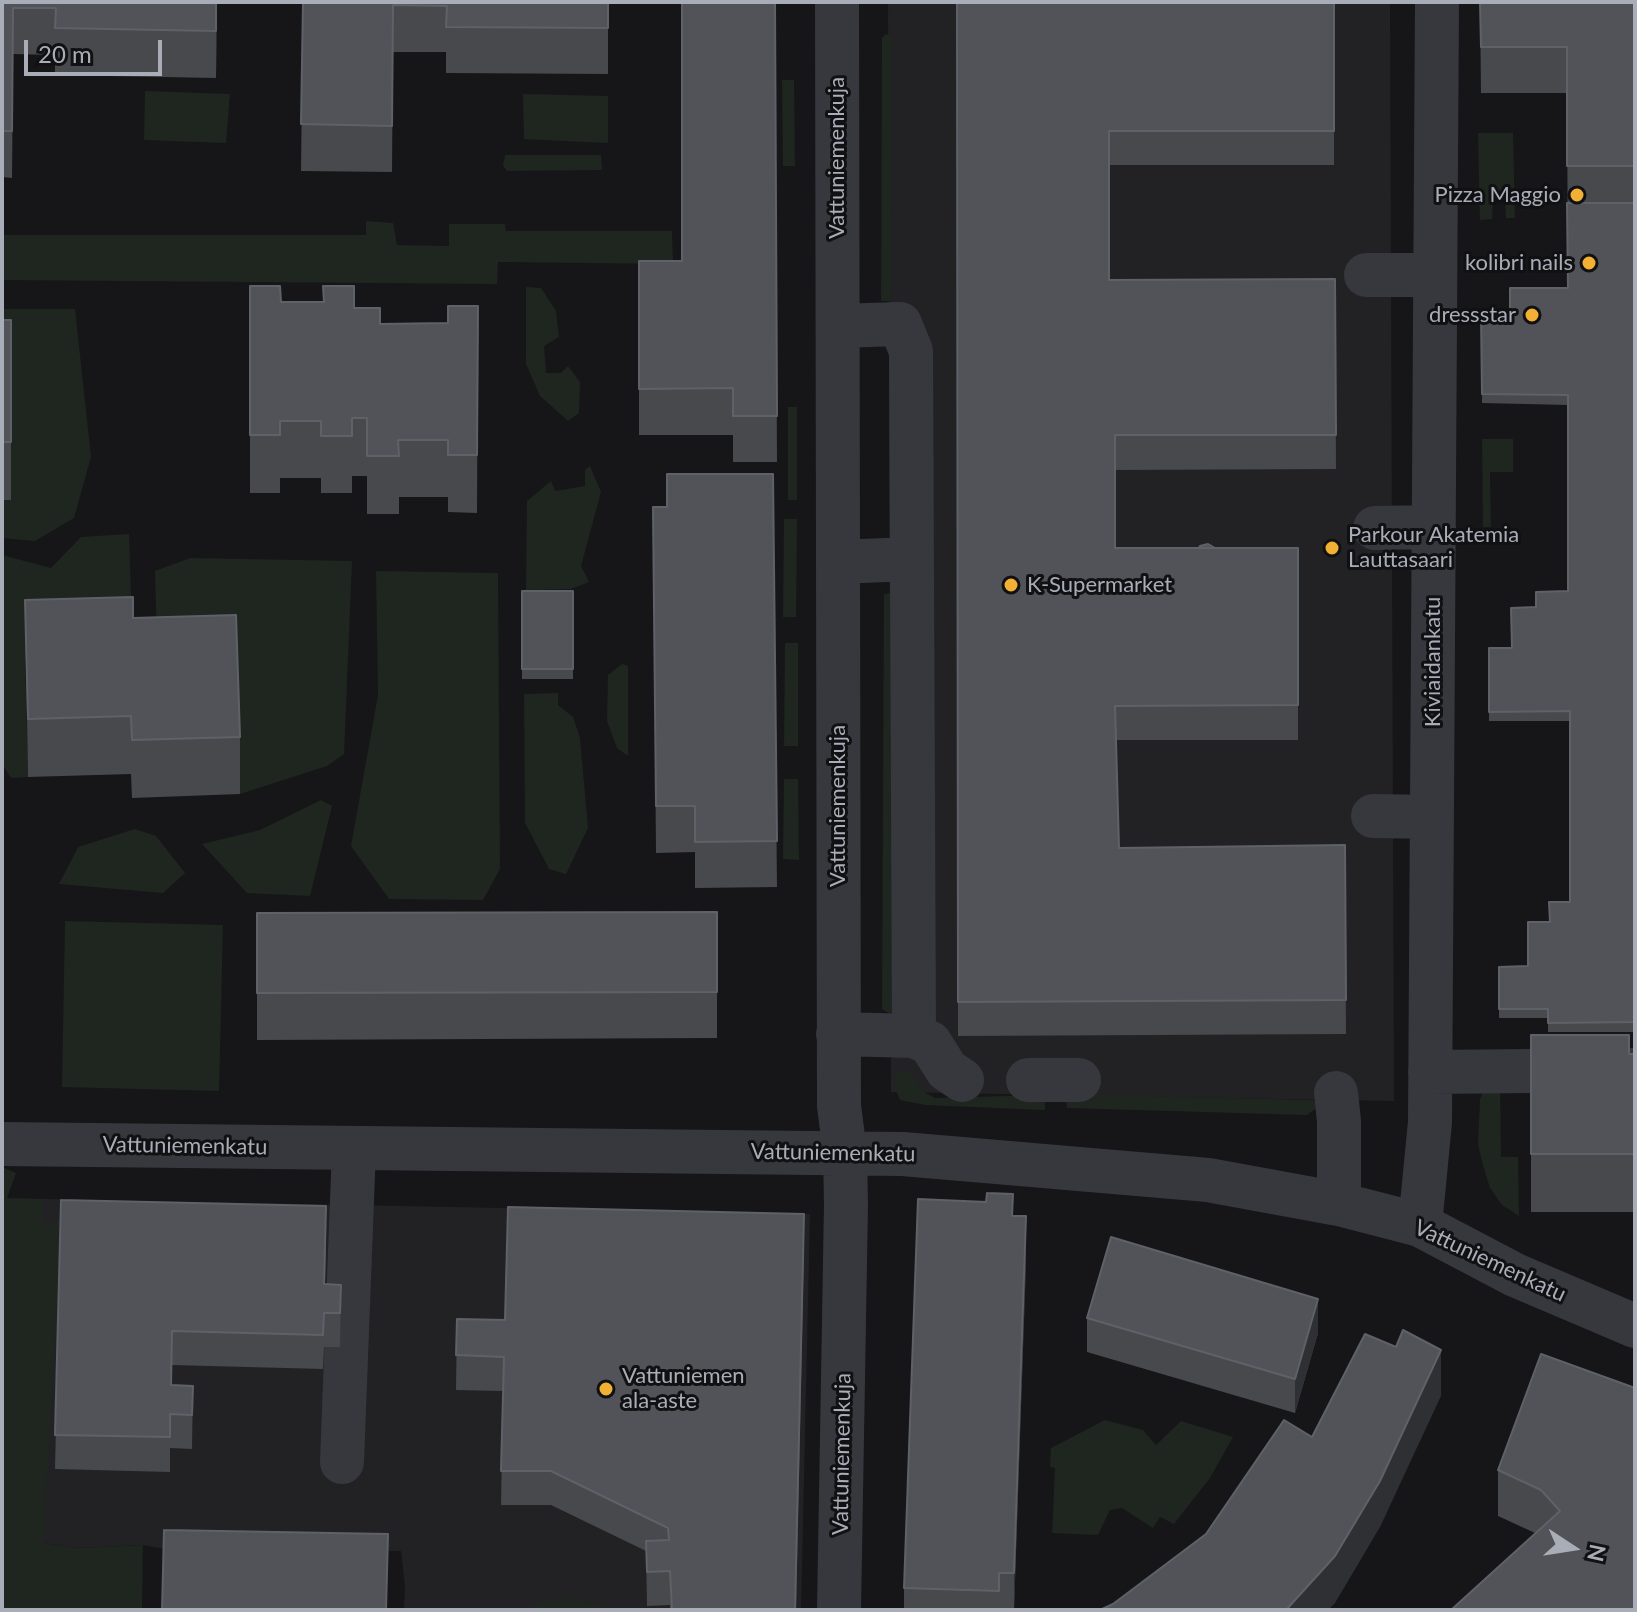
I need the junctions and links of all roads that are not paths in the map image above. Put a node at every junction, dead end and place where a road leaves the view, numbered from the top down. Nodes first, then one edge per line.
1 (837, 2) edge
2 (1437, 2) edge
3 (1366, 275) dead end
4 (1434, 275) junction
5 (838, 326) junction
6 (1434, 527) junction
7 (1375, 528) dead end
8 (910, 559) junction
9 (838, 562) junction
10 (1373, 816) dead end
11 (1432, 817) junction
12 (838, 1034) junction
13 (914, 1036) junction
14 (1635, 1070) edge
15 (1430, 1072) junction
16 (962, 1080) dead end
17 (1028, 1080) dead end
18 (1079, 1080) dead end
19 (1336, 1093) dead end
20 (2, 1144) edge
21 (354, 1148) junction
22 (845, 1152) junction
23 (1339, 1204) junction
24 (1420, 1225) junction
25 (1635, 1326) edge
26 (342, 1462) dead end
27 (839, 1610) edge

1 - 5 street, Vattuniemenkuja
2 - 4 street, Kiviaidankatu
3 - 4 street
4 - 6 street, Kiviaidankatu
5 - 8 street
5 - 9 street, Vattuniemenkuja
6 - 7 street
6 - 11 street, Kiviaidankatu
8 - 9 street
8 - 13 street
9 - 12 street, Vattuniemenkuja
10 - 11 street
11 - 15 street, Kiviaidankatu
12 - 13 street
12 - 22 street, Vattuniemenkuja
13 - 16 street
14 - 15 street
15 - 24 street, Kiviaidankatu
17 - 18 street
19 - 23 street
20 - 21 street, Vattuniemenkatu
21 - 22 street, Vattuniemenkatu
21 - 26 street
22 - 23 street, Vattuniemenkatu
22 - 27 street, Vattuniemenkuja
23 - 24 street, Vattuniemenkatu
24 - 25 street, Vattuniemenkatu

